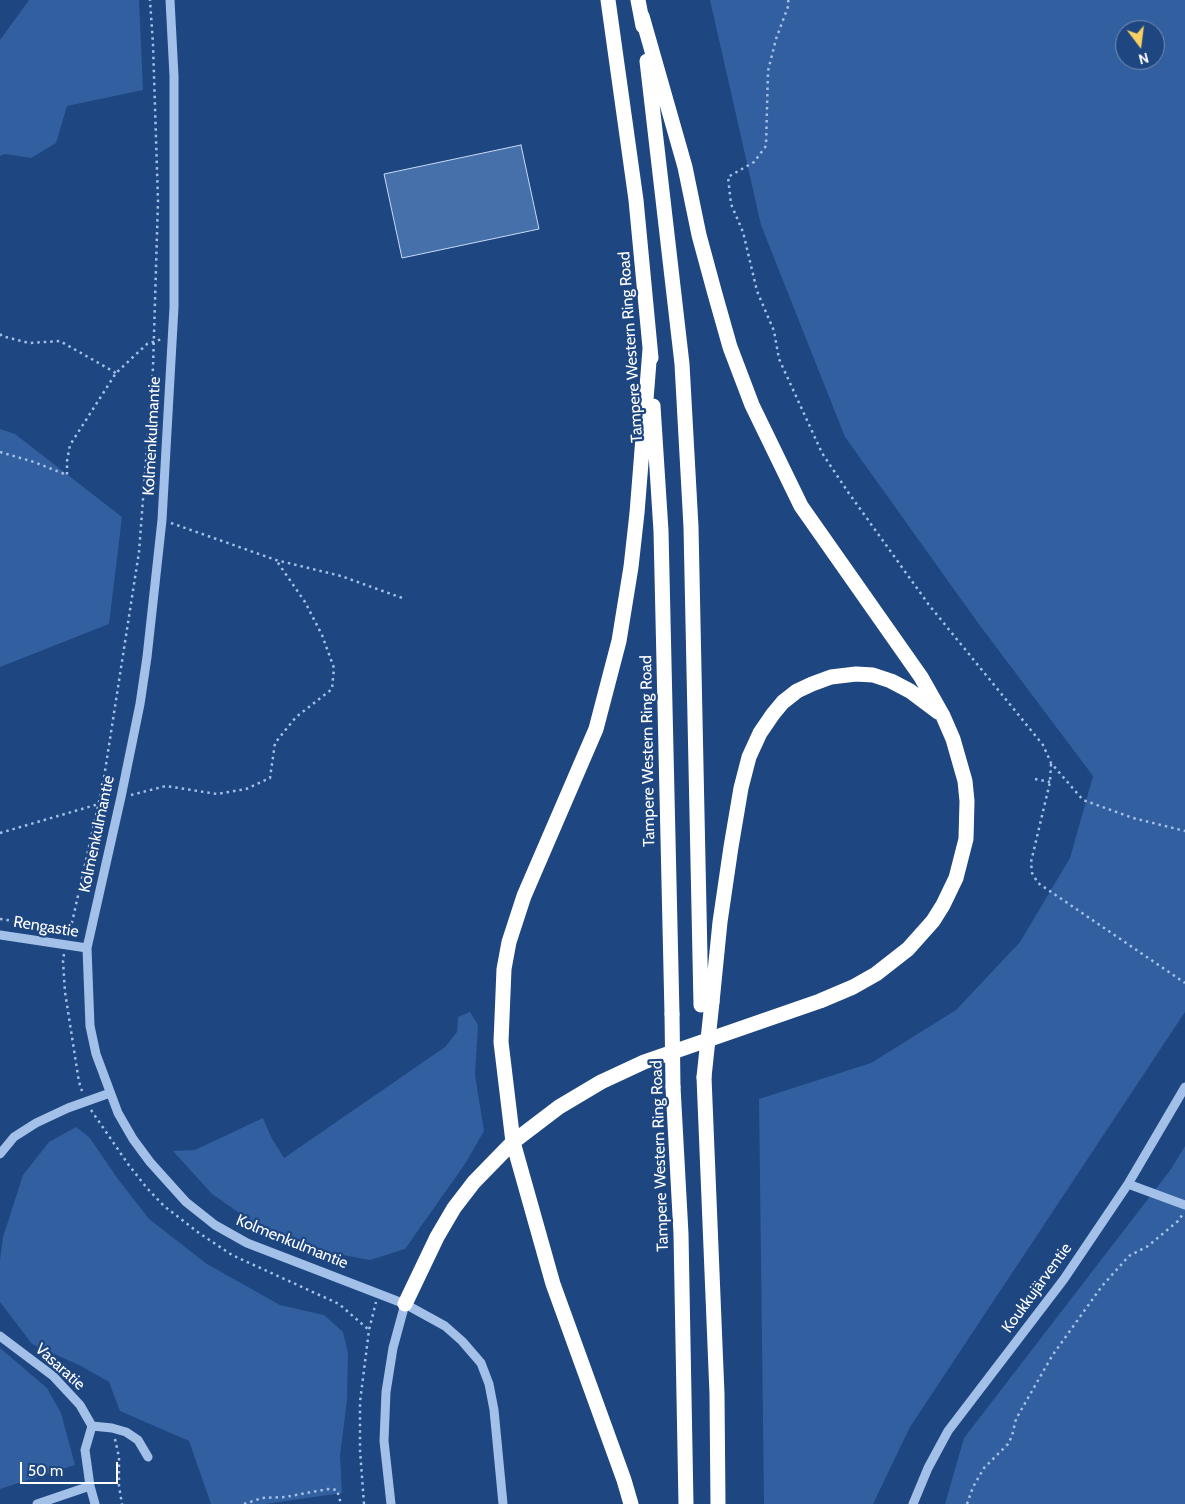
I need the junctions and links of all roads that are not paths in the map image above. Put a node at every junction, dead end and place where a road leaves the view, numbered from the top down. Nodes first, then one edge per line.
1 (170, 0) edge
2 (608, 0) edge
3 (638, 0) edge
4 (642, 16) junction
5 (650, 349) junction
6 (943, 716) junction
7 (0, 935) edge
8 (87, 948) junction
9 (707, 1004) junction
10 (1185, 1087) edge
11 (110, 1094) junction
12 (512, 1142) junction
13 (0, 1154) edge
14 (1128, 1184) junction
15 (1185, 1204) edge
16 (406, 1304) junction
17 (0, 1336) edge
18 (92, 1426) junction
19 (148, 1458) dead end
20 (90, 1486) junction
21 (37, 1504) edge
22 (95, 1504) edge
23 (391, 1504) edge
24 (502, 1504) edge
25 (631, 1504) edge
26 (686, 1504) edge
27 (718, 1504) edge
28 (913, 1504) edge

1 - 8 street, Kolmenkulmantie
2 - 5 highway, Tampere Western Ring Road
3 - 4 highway
4 - 6 highway
4 - 9 highway
5 - 12 highway
5 - 26 highway, Tampere Western Ring Road, bridge
6 - 9 highway
6 - 12 highway
7 - 8 street, Rengastie
8 - 11 street, Kolmenkulmantie
9 - 27 highway, bridge
10 - 14 street, Koukkujärventie
11 - 13 street
11 - 16 street, Kolmenkulmantie
12 - 16 highway
12 - 25 highway
14 - 15 street
14 - 28 street, Koukkujärventie
16 - 23 street
16 - 24 street
17 - 18 street, Vasaratie
18 - 19 street
18 - 20 street
20 - 21 street
20 - 22 street

